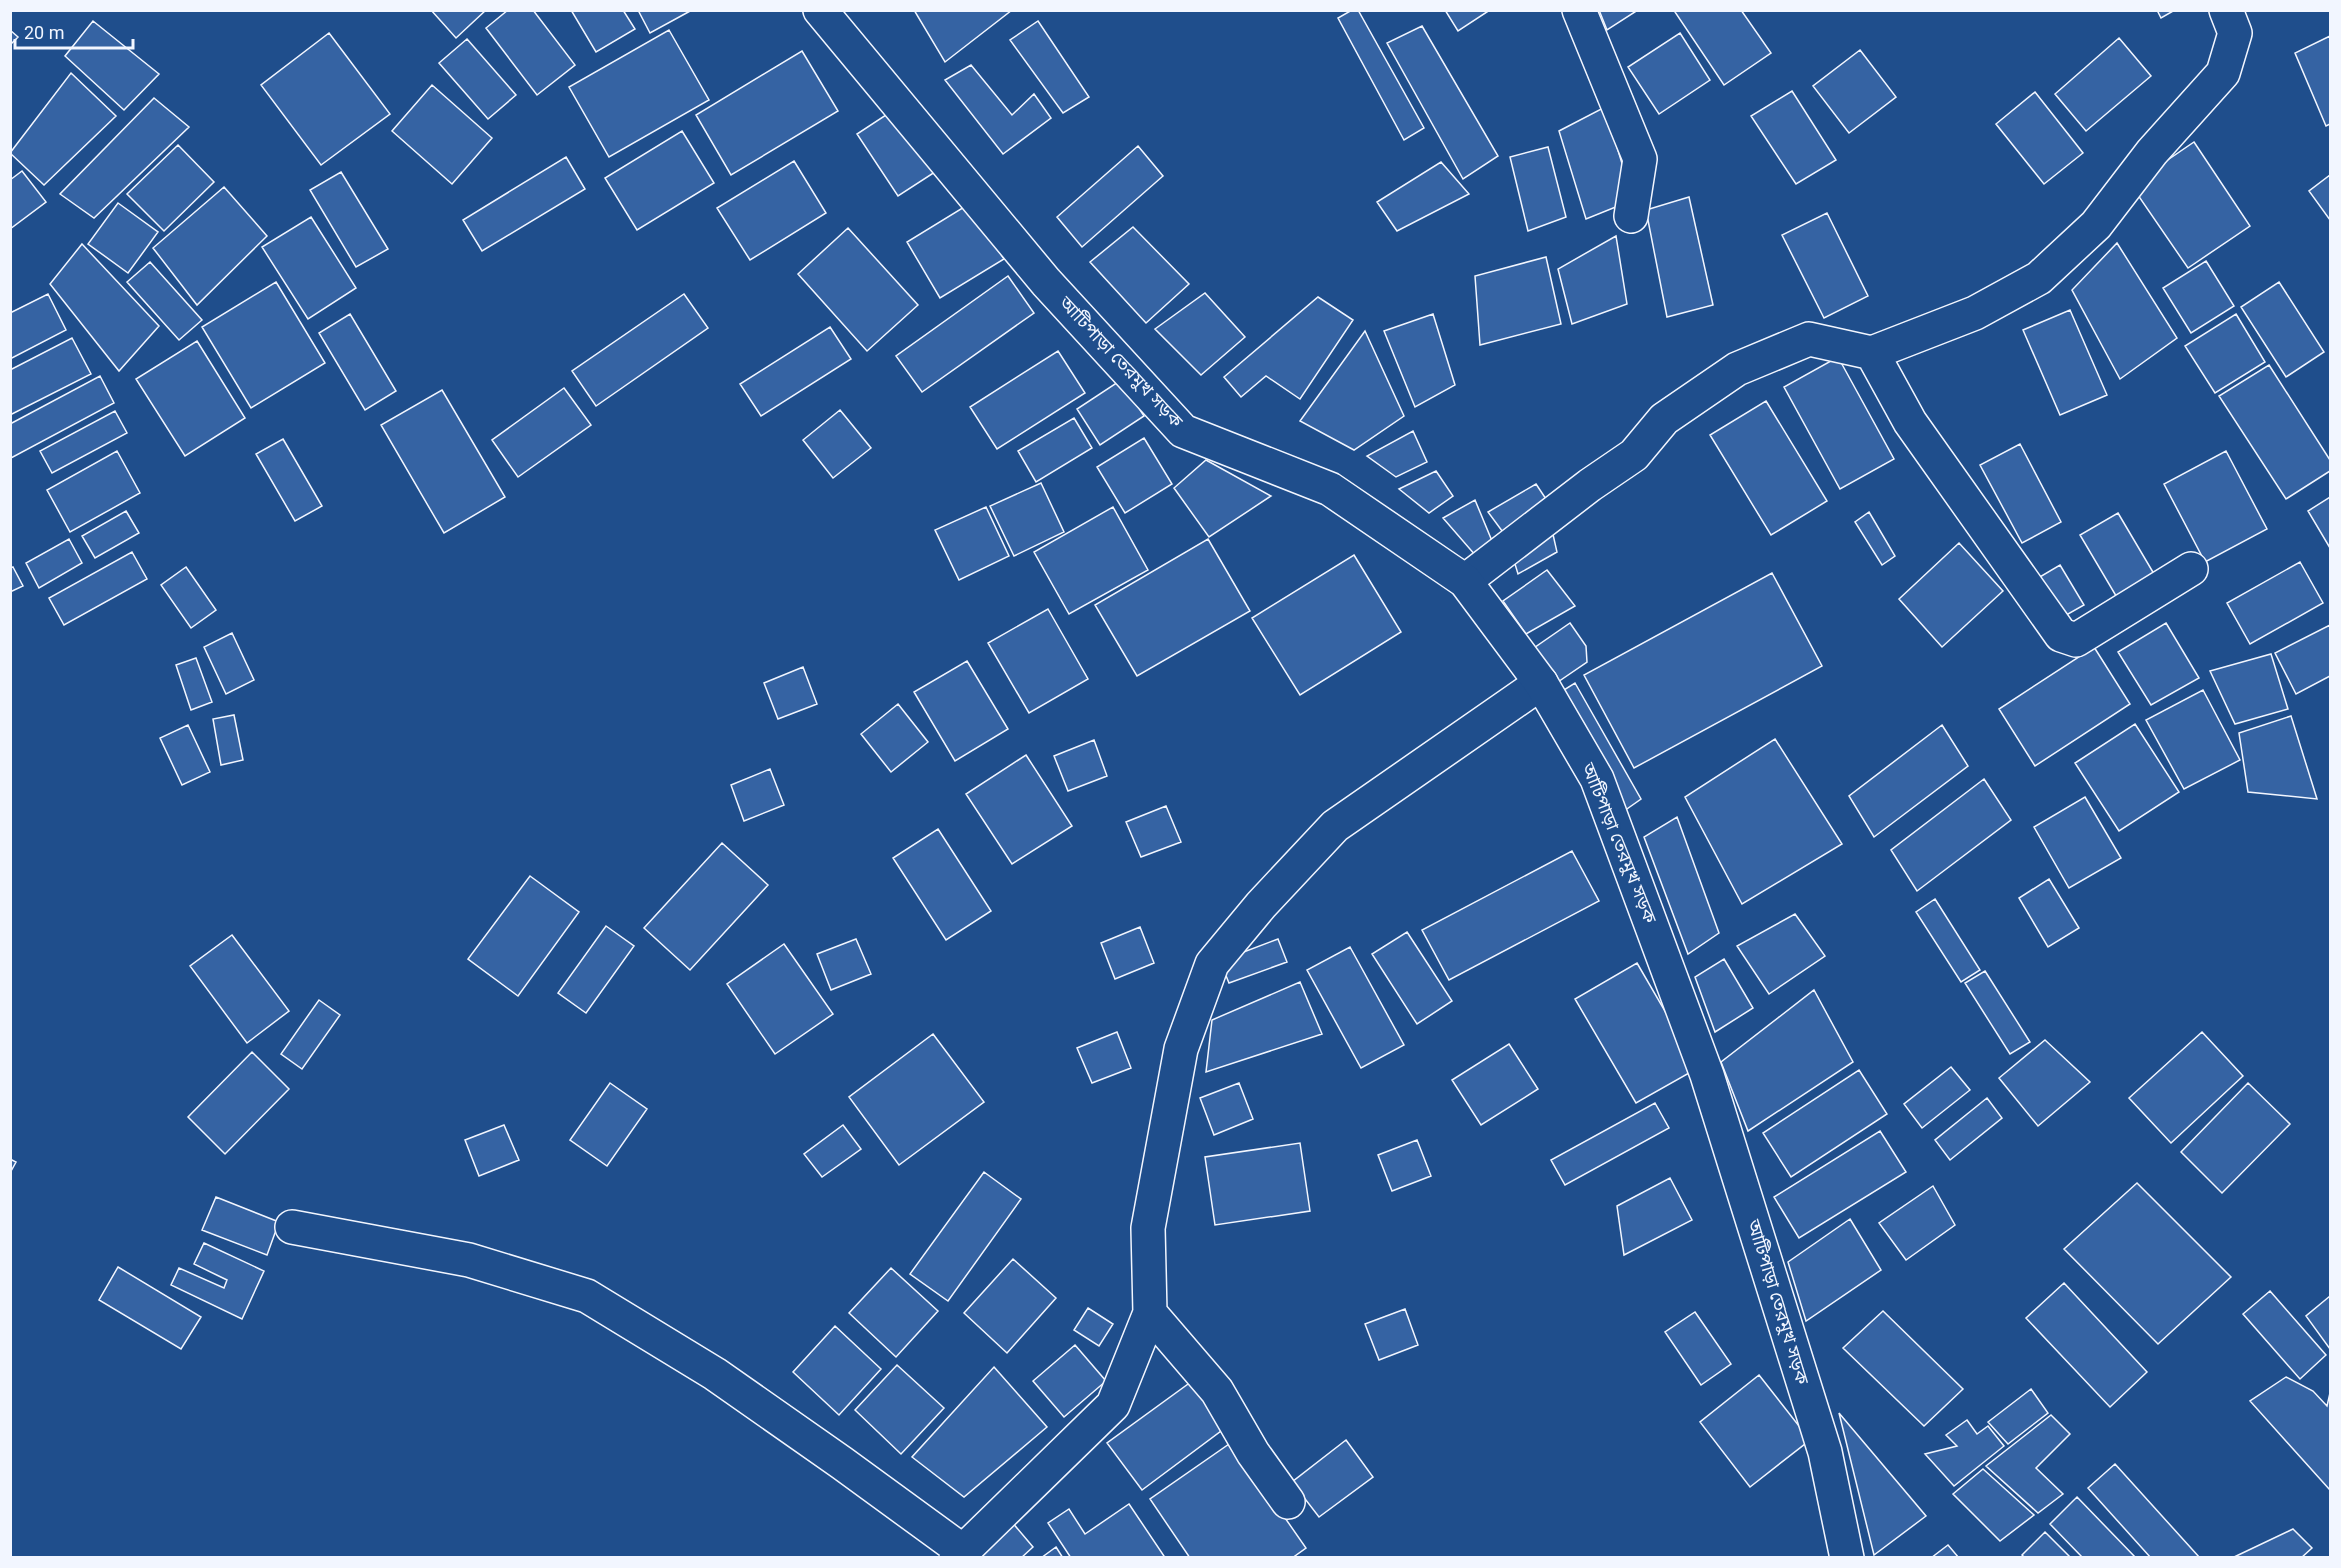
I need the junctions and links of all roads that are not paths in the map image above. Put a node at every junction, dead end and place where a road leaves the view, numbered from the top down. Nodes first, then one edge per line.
1 (820, 10) edge
2 (1579, 10) edge
3 (2226, 10) edge
4 (1631, 216) dead end
5 (1872, 353) junction
6 (2191, 569) dead end
7 (1465, 581) junction
8 (1541, 683) junction
9 (292, 1227) dead end
10 (1150, 1313) junction
11 (1288, 1502) dead end
12 (960, 1555) edge
13 (1847, 1557) edge

1 - 7 street, আটিপাড়া তেরমুখ সড়ক
2 - 4 street
3 - 5 street
5 - 6 street
5 - 7 street
7 - 8 street, আটিপাড়া তেরমুখ সড়ক
8 - 10 street
8 - 13 street, আটিপাড়া তেরমুখ সড়ক
9 - 12 street
10 - 11 street
10 - 12 street

